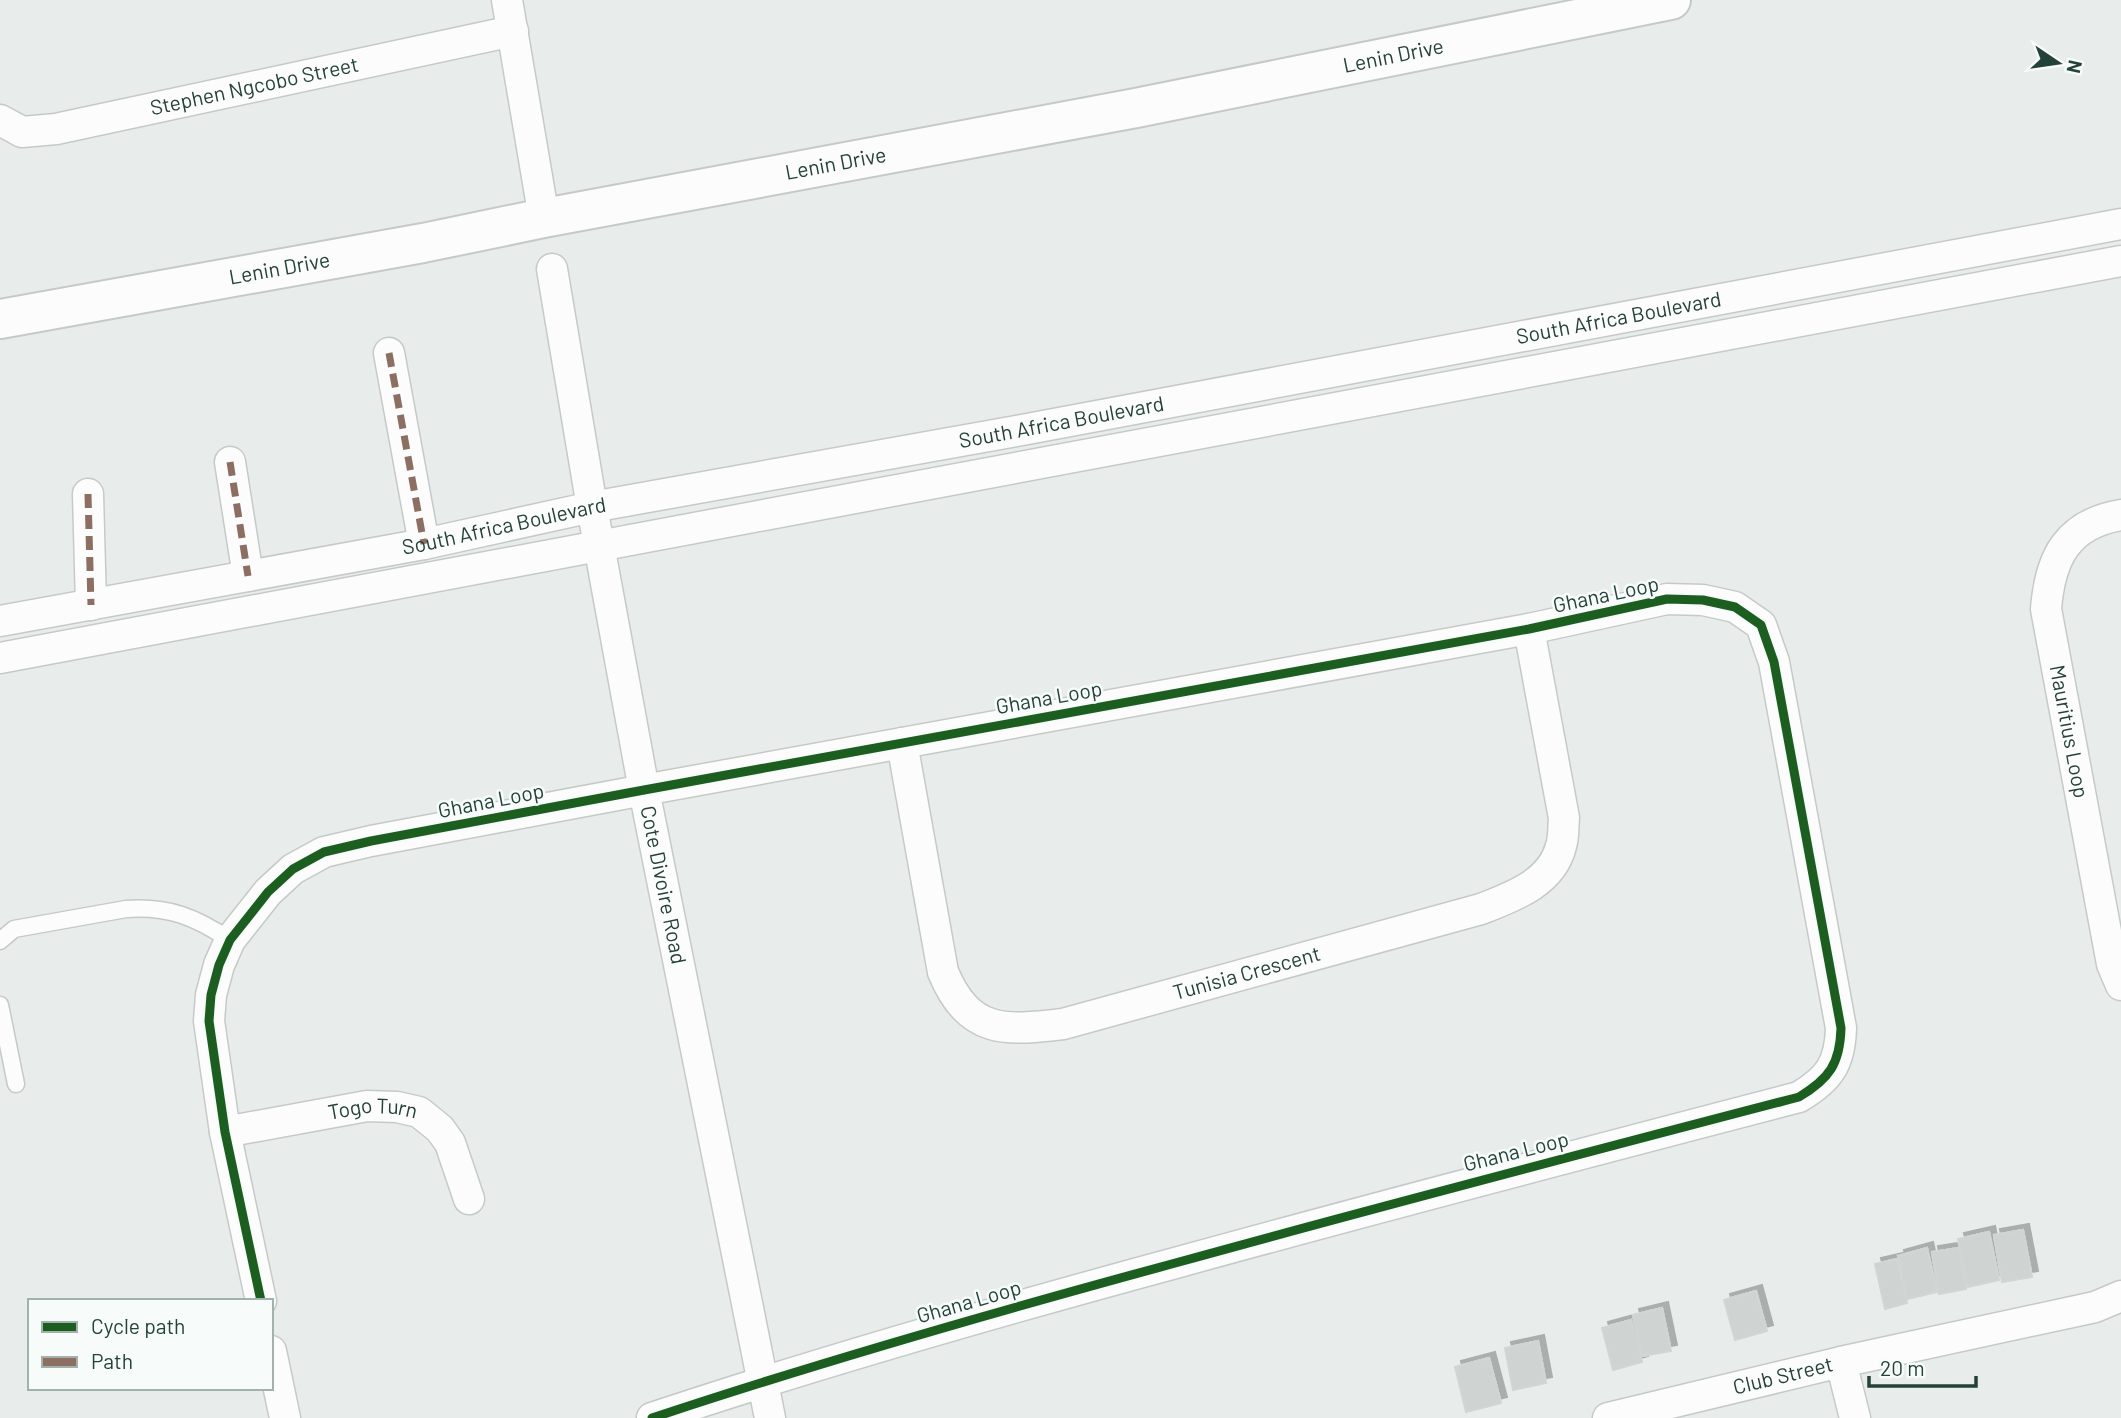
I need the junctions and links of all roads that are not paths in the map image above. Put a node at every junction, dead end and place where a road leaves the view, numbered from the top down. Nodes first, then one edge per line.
1 (507, 0) edge
2 (1671, 0) edge
3 (513, 31) junction
4 (0, 120) edge
5 (544, 218) junction
6 (2121, 224) edge
7 (2121, 261) edge
8 (552, 269) dead end
9 (0, 319) edge
10 (389, 353) dead end
11 (230, 462) dead end
12 (88, 494) dead end
13 (592, 507) junction
14 (2121, 515) edge
15 (424, 544) junction
16 (600, 546) junction
17 (248, 576) junction
18 (91, 605) junction
19 (0, 621) edge
20 (1529, 629) junction
21 (0, 658) edge
22 (902, 743) junction
23 (644, 789) junction
24 (0, 940) edge
25 (230, 940) junction
26 (2121, 985) edge
27 (0, 1005) edge
28 (16, 1084) dead end
29 (225, 1132) junction
30 (470, 1199) dead end
31 (2121, 1296) edge
32 (261, 1299) edge
33 (273, 1361) edge
34 (1841, 1362) junction
35 (762, 1381) junction
36 (1703, 1406) edge
37 (285, 1418) edge
38 (652, 1418) edge
39 (770, 1418) edge
40 (1608, 1418) edge
41 (1855, 1418) edge

1 - 3 street
2 - 5 street, Lenin Drive
3 - 4 street, Stephen Ngcobo Street
3 - 5 street
5 - 9 street, Lenin Drive
6 - 13 street, South Africa Boulevard
7 - 16 street, South Africa Boulevard
8 - 13 street, Cote Divoire Road
10 - 15 street
11 - 17 street
12 - 18 street
13 - 15 street, South Africa Boulevard
13 - 16 street, Cote Divoire Road
14 - 26 street, Mauritius Loop
15 - 17 street, South Africa Boulevard
16 - 21 street, South Africa Boulevard
16 - 23 street, Cote Divoire Road
17 - 18 street, South Africa Boulevard
18 - 19 street, South Africa Boulevard
20 - 22 street, Ghana Loop
20 - 22 street, Tunisia Crescent
20 - 35 street, Ghana Loop
22 - 23 street, Ghana Loop
23 - 25 street, Ghana Loop
23 - 35 street, Cote Divoire Road
24 - 25 lane
25 - 29 street, Ghana Loop
27 - 28 lane
29 - 30 street, Togo Turn
29 - 32 street, Ghana Loop
31 - 34 street, Club Street
33 - 37 street
34 - 36 street, Club Street
34 - 41 street
35 - 38 street, Ghana Loop
35 - 39 street, Cote Divoire Road
36 - 40 street, Club Street

